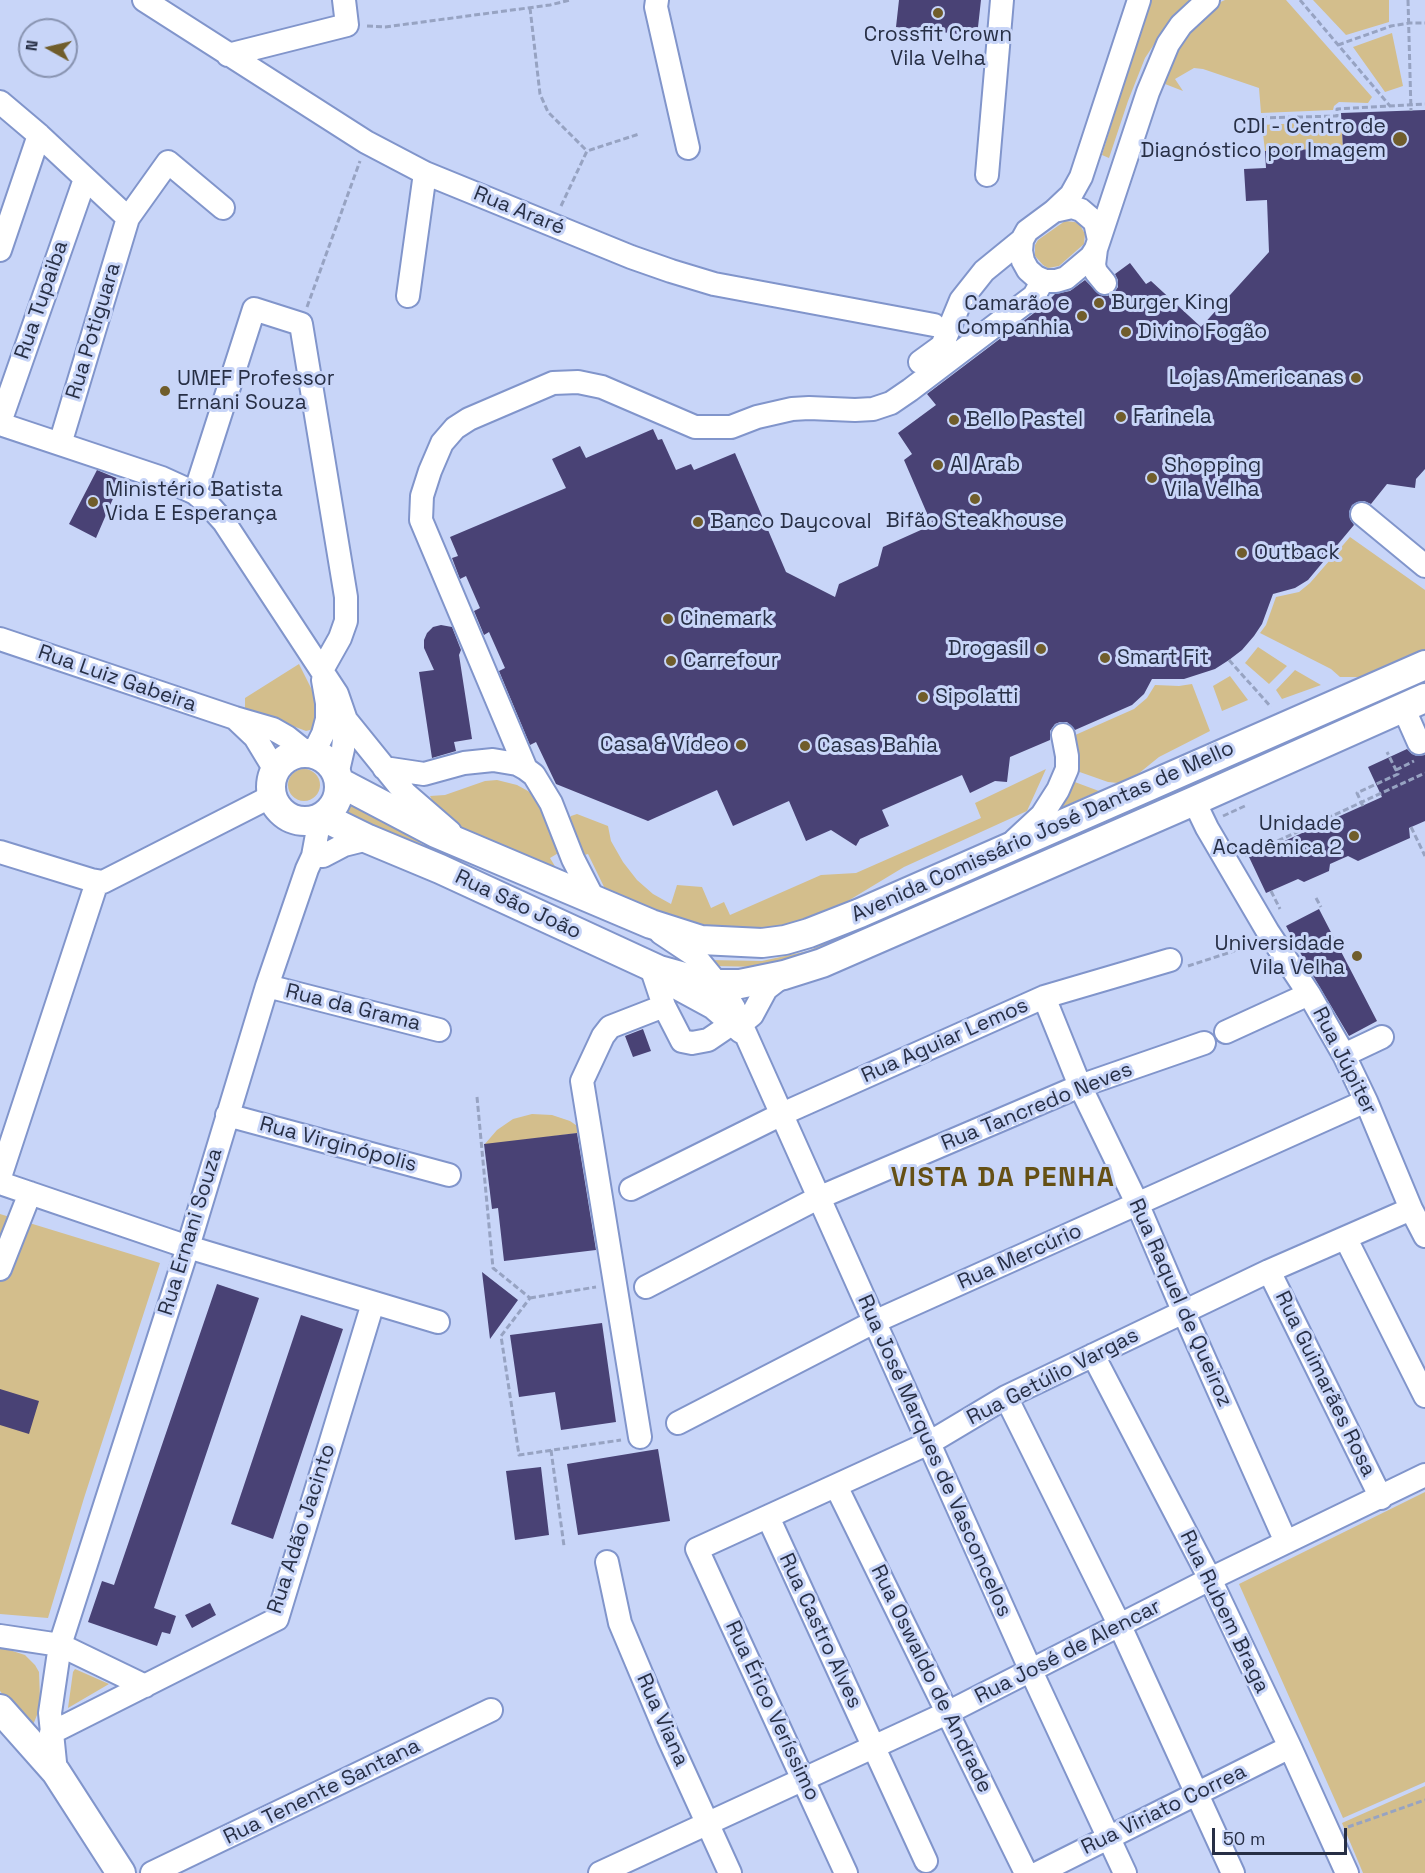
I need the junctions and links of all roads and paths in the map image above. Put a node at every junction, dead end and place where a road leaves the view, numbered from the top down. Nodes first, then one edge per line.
1 (144, 0) edge
2 (344, 0) edge
3 (570, 0) edge
4 (657, 0) edge
5 (1002, 0) edge
6 (1208, 0) edge
7 (1300, 0) edge
8 (1408, 0) edge
9 (1135, 6) edge
10 (530, 8) junction
11 (1409, 23) junction
12 (1425, 23) edge
13 (347, 25) junction
14 (1338, 45) junction
15 (228, 55) junction
16 (0, 102) edge
17 (1425, 104) edge
18 (1411, 105) junction
19 (1390, 106) junction
20 (1411, 111) dead end
21 (1261, 118) dead end
22 (639, 134) dead end
23 (39, 135) junction
24 (366, 142) junction
25 (688, 148) dead end
26 (587, 151) junction
27 (425, 173) junction
28 (987, 175) dead end
29 (85, 179) junction
30 (223, 208) dead end
31 (1053, 211) junction
32 (128, 218) junction
33 (553, 224) junction
34 (1022, 240) junction
35 (1097, 245) junction
36 (0, 250) edge
37 (1105, 283) dead end
38 (1047, 287) junction
39 (408, 296) dead end
40 (301, 324) junction
41 (934, 325) dead end
42 (920, 362) dead end
43 (0, 423) edge
44 (60, 444) junction
45 (195, 493) junction
46 (1362, 514) dead end
47 (1425, 566) edge
48 (0, 639) edge
49 (1229, 660) dead end
50 (1425, 665) edge
51 (322, 670) junction
52 (1425, 685) edge
53 (1405, 706) edge
54 (1274, 710) dead end
55 (235, 718) junction
56 (346, 720) junction
57 (1063, 735) dead end
58 (1418, 751) joint
59 (1387, 752) dead end
60 (310, 753) junction
61 (384, 768) junction
62 (526, 769) junction
63 (1396, 770) junction
64 (1425, 773) edge
65 (338, 778) junction
66 (273, 783) junction
67 (1364, 790) junction
68 (1368, 799) junction
69 (1194, 801) junction
70 (1363, 806) dead end
71 (322, 818) junction
72 (1411, 828) dead end
73 (368, 839) junction
74 (468, 845) junction
75 (0, 852) edge
76 (313, 856) junction
77 (1425, 856) edge
78 (1240, 858) dead end
79 (983, 859) junction
80 (97, 882) junction
81 (1271, 891) dead end
82 (593, 898) junction
83 (1316, 898) dead end
84 (1321, 907) dead end
85 (1282, 913) dead end
86 (651, 924) junction
87 (1268, 932) junction
88 (1170, 960) joint
89 (655, 969) junction
90 (784, 975) junction
91 (717, 984) junction
92 (267, 986) junction
93 (1309, 994) junction
94 (1044, 997) junction
95 (664, 1006) junction
96 (740, 1028) junction
97 (439, 1030) dead end
98 (1226, 1032) dead end
99 (1382, 1037) dead end
100 (1204, 1043) dead end
101 (1344, 1055) junction
102 (1080, 1086) junction
103 (477, 1098) dead end
104 (1366, 1101) junction
105 (782, 1114) junction
106 (228, 1115) junction
107 (449, 1175) dead end
108 (0, 1177) edge
109 (0, 1183) edge
110 (631, 1189) dead end
111 (30, 1193) junction
112 (818, 1198) junction
113 (1137, 1203) junction
114 (1411, 1209) junction
115 (1425, 1236) edge
116 (1346, 1239) junction
117 (188, 1247) junction
118 (0, 1269) edge
119 (1269, 1271) junction
120 (616, 1284) junction
121 (646, 1287) dead end
122 (530, 1298) junction
123 (374, 1303) junction
124 (1184, 1313) junction
125 (438, 1322) dead end
126 (874, 1322) junction
127 (1094, 1355) junction
128 (1425, 1396) edge
129 (1006, 1397) junction
130 (678, 1423) dead end
131 (640, 1437) joint
132 (928, 1443) junction
133 (551, 1450) junction
134 (1425, 1475) edge
135 (836, 1485) junction
136 (1381, 1498) junction
137 (768, 1517) junction
138 (1287, 1542) junction
139 (564, 1546) dead end
140 (697, 1549) joint
141 (607, 1562) dead end
142 (1210, 1579) junction
143 (1120, 1626) junction
144 (9, 1637) edge
145 (60, 1645) junction
146 (1031, 1671) junction
147 (54, 1677) junction
148 (145, 1686) junction
149 (0, 1709) edge
150 (491, 1710) dead end
151 (947, 1713) junction
152 (51, 1733) junction
153 (873, 1746) junction
154 (1290, 1747) junction
155 (56, 1772) junction
156 (803, 1779) junction
157 (1197, 1792) junction
158 (1425, 1800) edge
159 (708, 1824) junction
160 (1329, 1833) junction
161 (1108, 1837) junction
162 (926, 1861) dead end
163 (121, 1873) edge
164 (152, 1873) edge
165 (600, 1873) edge
166 (730, 1873) edge
167 (846, 1873) edge
168 (1026, 1873) edge
169 (1038, 1873) edge
170 (1125, 1873) edge
171 (1233, 1873) edge
172 (1347, 1873) edge

1 - 15 street, Rua Araré
2 - 13 street
3 - 10 path
4 - 25 street
5 - 28 street
6 - 35 street
7 - 14 path
8 - 11 path
9 - 31 street
10 - 13 path
10 - 26 path
11 - 12 path
11 - 14 path
11 - 18 path
13 - 15 street
14 - 19 path
15 - 24 street, Rua Araré
16 - 23 street
17 - 18 path
18 - 19 path
18 - 20 path
19 - 21 path
22 - 26 path
23 - 29 street
23 - 36 street
24 - 27 street, Rua Araré
24 - 40 path
26 - 33 path
27 - 33 street, Rua Araré
27 - 39 street
29 - 32 street
29 - 43 street, Rua Tupaiba
30 - 32 street, Rua Potiguara
31 - 34 street
31 - 35 street
32 - 44 street, Rua Potiguara
33 - 41 street, Rua Araré
34 - 38 street
34 - 42 street
35 - 37 street
35 - 38 street
38 - 62 street
40 - 45 street
40 - 51 street
43 - 44 street
44 - 45 street
45 - 51 street
46 - 47 street
48 - 55 street, Rua Luiz Gabeira
49 - 54 path
50 - 79 main road, Avenida Comissário José Dantas de Mello
51 - 56 street
51 - 60 street
52 - 53 street
53 - 58 street
53 - 69 main road, Avenida Comissário José Dantas de Mello
55 - 60 street, Rua Luiz Gabeira
55 - 66 street, Rua Luiz Gabeira
56 - 61 street
56 - 65 street
57 - 79 street
58 - 63 path
59 - 63 path
60 - 65 main road
60 - 66 main road
61 - 62 street
61 - 74 street
62 - 82 street
63 - 67 path
64 - 68 path
65 - 71 main road
65 - 74 main road, Rua São João
66 - 71 main road
66 - 80 street
67 - 68 path
67 - 70 path
68 - 78 path
69 - 87 street, Rua Júpiter
69 - 90 main road, Avenida Comissário José Dantas de Mello
71 - 73 main road, Rua São João
71 - 76 street, Rua Ernani Souza
72 - 77 path
73 - 76 street
73 - 89 main road, Rua São João
74 - 82 main road, Rua São João
75 - 80 street
76 - 92 street, Rua Ernani Souza
79 - 86 main road, Avenida Comissário José Dantas de Mello
80 - 108 street
81 - 85 path
82 - 86 main road, Rua São João
83 - 84 path
86 - 91 street, Rua José Marques de Vasconcelos
87 - 88 path
87 - 93 street, Rua Júpiter
88 - 94 street, Rua Aguiar Lemos
89 - 91 main road, Rua São João
89 - 95 street
89 - 96 street, Rua José Marques de Vasconcelos
90 - 91 main road, Avenida Comissário José Dantas de Mello
90 - 96 street
91 - 96 street, Rua José Marques de Vasconcelos
92 - 97 street, Rua da Grama
92 - 106 street, Rua Ernani Souza
93 - 98 street
93 - 101 street, Rua Júpiter
94 - 102 street, Rua Raquel de Queiroz
94 - 105 street, Rua Aguiar Lemos
95 - 96 street
95 - 120 street
96 - 105 street, Rua José Marques de Vasconcelos
99 - 101 street
100 - 102 street, Rua Tancredo Neves
101 - 104 street, Rua Júpiter
102 - 112 street, Rua Tancredo Neves
102 - 113 street, Rua Raquel de Queiroz
103 - 122 path
104 - 113 street, Rua Mercúrio
104 - 114 street, Rua Júpiter
105 - 110 street, Rua Aguiar Lemos
105 - 112 street, Rua José Marques de Vasconcelos
106 - 107 street, Rua Virginópolis
106 - 117 street, Rua Ernani Souza
109 - 111 street
111 - 117 street
111 - 118 street
112 - 121 street, Rua Tancredo Neves
112 - 126 street, Rua José Marques de Vasconcelos
113 - 124 street, Rua Raquel de Queiroz
113 - 126 street, Rua Mercúrio
114 - 115 street, Rua Júpiter
114 - 116 street, Rua Getúlio Vargas
116 - 119 street, Rua Getúlio Vargas
116 - 128 street
117 - 123 street
117 - 145 street, Rua Ernani Souza
119 - 124 street, Rua Getúlio Vargas
119 - 136 street, Rua Guimarães Rosa
120 - 122 path
120 - 131 street
122 - 133 path
123 - 125 street
123 - 148 street, Rua Adão Jacinto
124 - 127 street, Rua Getúlio Vargas
124 - 138 street, Rua Raquel de Queiroz
126 - 130 street, Rua Mercúrio
126 - 132 street, Rua José Marques de Vasconcelos
127 - 129 street, Rua Getúlio Vargas
127 - 142 street, Rua Rubem Braga
129 - 132 street, Rua Getúlio Vargas
129 - 143 street
131 - 133 path
132 - 135 street, Rua Getúlio Vargas
132 - 146 street, Rua José Marques de Vasconcelos
133 - 139 path
134 - 136 street, Rua José de Alencar
135 - 137 street, Rua Getúlio Vargas
135 - 151 street, Rua Oswaldo de Andrade
136 - 138 street, Rua José de Alencar
137 - 140 street, Rua Getúlio Vargas
137 - 153 street, Rua Castro Alves
138 - 142 street, Rua José de Alencar
140 - 156 street, Rua Érico Veríssimo
141 - 159 street, Rua Viana
142 - 143 street, Rua José de Alencar
142 - 154 street, Rua Rubem Braga
143 - 146 street, Rua José de Alencar
143 - 157 street
144 - 145 street
144 - 147 street
145 - 147 street, Rua Ernani Souza
145 - 148 street
146 - 151 street, Rua José de Alencar
146 - 161 street, Rua José Marques de Vasconcelos
147 - 152 street, Rua Ernani Souza
148 - 152 street, Rua Adão Jacinto
149 - 155 main road
150 - 164 street, Rua Tenente Santana
151 - 153 street, Rua José de Alencar
151 - 168 street, Rua Oswaldo de Andrade
152 - 155 street, Rua Ernani Souza
153 - 156 street, Rua José de Alencar
153 - 162 street, Rua Castro Alves
154 - 157 street, Rua Viriato Correa
154 - 160 street, Rua Rubem Braga
155 - 163 main road
156 - 159 street, Rua José de Alencar
156 - 167 street, Rua Érico Veríssimo
157 - 161 street, Rua Viriato Correa
157 - 171 street
158 - 160 path
159 - 165 street, Rua José de Alencar
159 - 166 street, Rua Viana
160 - 172 street, Rua Rubem Braga
161 - 169 street, Rua Viriato Correa
161 - 170 street, Rua José Marques de Vasconcelos

